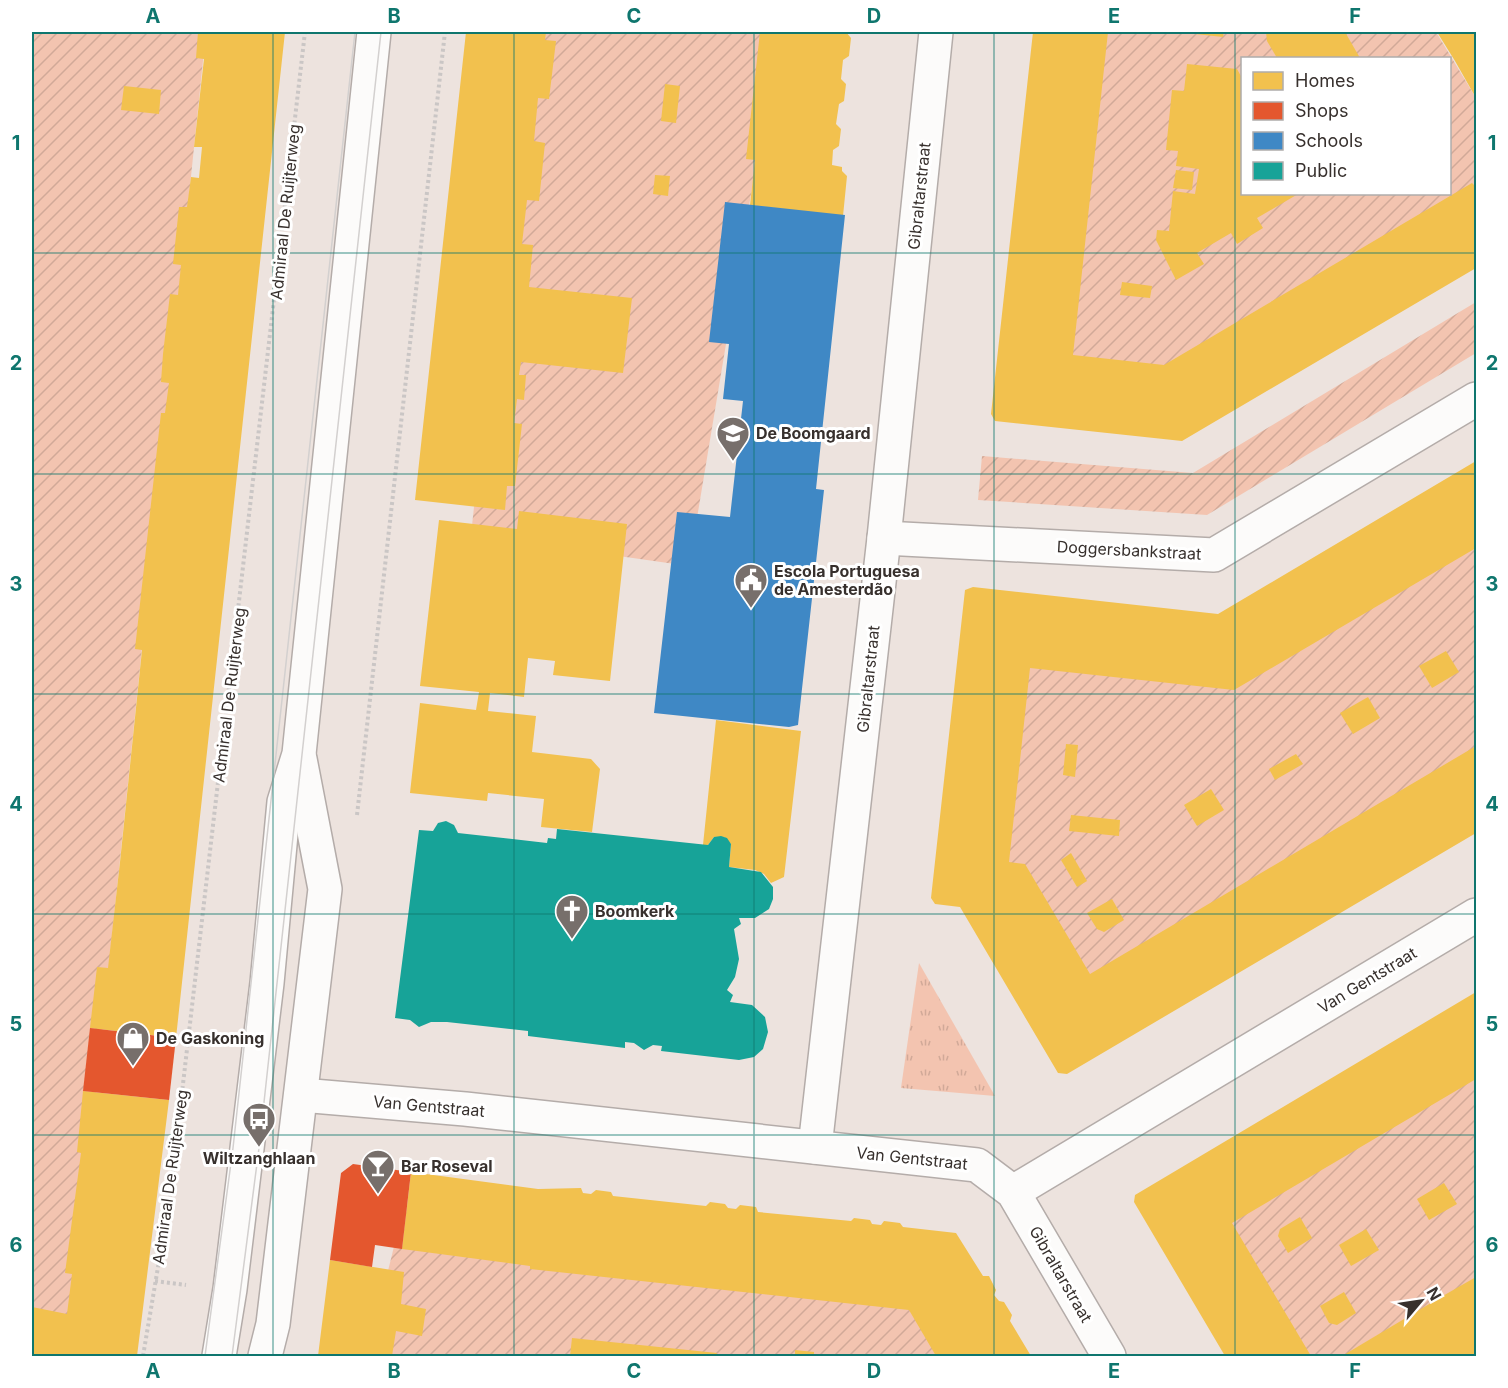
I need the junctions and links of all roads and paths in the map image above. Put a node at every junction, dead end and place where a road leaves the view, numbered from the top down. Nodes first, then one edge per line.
1 (305, 32) edge
2 (374, 32) edge
3 (445, 32) edge
4 (936, 32) edge
5 (1476, 399) edge
6 (884, 538) junction
7 (299, 754) junction
8 (357, 816) dead end
9 (1476, 915) edge
10 (301, 1095) junction
11 (815, 1147) junction
12 (1013, 1192) junction
13 (142, 1356) edge
14 (219, 1356) edge
15 (265, 1356) edge
16 (1109, 1356) edge

1 - 13 path, Admiraal De Ruijterweg
2 - 7 street
3 - 8 path
4 - 6 street, Gibraltarstraat
5 - 6 street, Doggersbankstraat
6 - 11 street, Gibraltarstraat
7 - 10 street
7 - 14 street
9 - 12 street, Van Gentstraat
10 - 11 street, Van Gentstraat
10 - 15 street
11 - 12 street, Van Gentstraat
12 - 16 street, Gibraltarstraat

